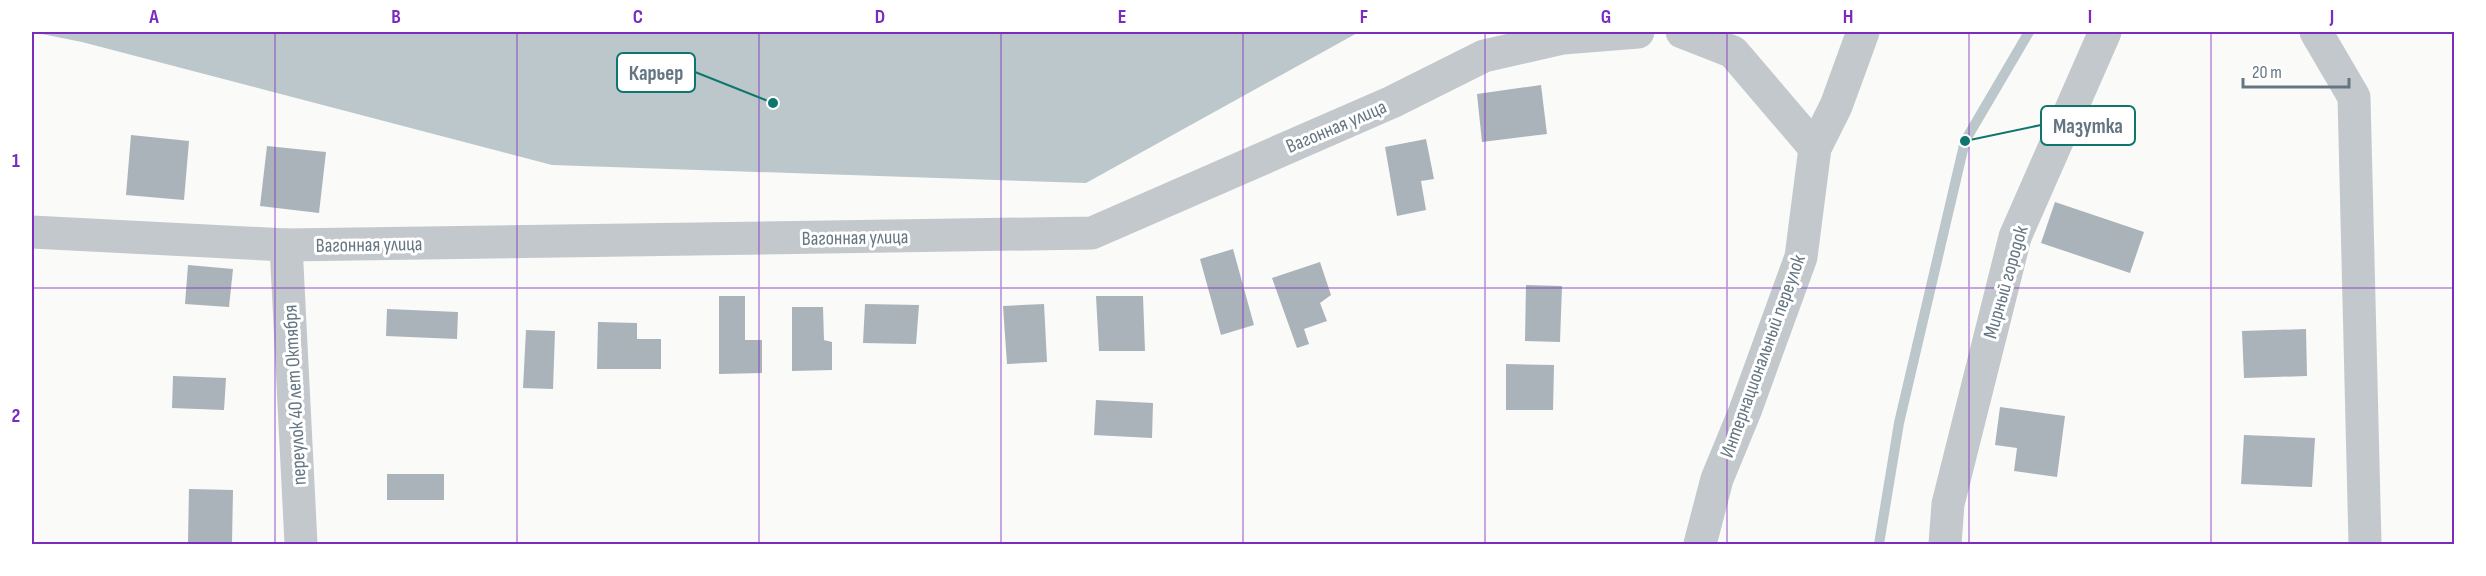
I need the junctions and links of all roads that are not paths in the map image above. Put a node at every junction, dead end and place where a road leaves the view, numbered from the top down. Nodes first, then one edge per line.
1 (1638, 32) edge
2 (1682, 32) edge
3 (1863, 32) edge
4 (2105, 32) edge
5 (2316, 32) edge
6 (1815, 148) junction
7 (32, 232) edge
8 (286, 246) junction
9 (301, 544) edge
10 (1700, 544) edge
11 (1945, 544) edge
12 (2365, 544) edge

1 - 8 street, Вагонная улица
2 - 6 street
3 - 6 street, Интернациональный переулок
4 - 11 street, Мирный городок
5 - 12 street
6 - 10 street, Интернациональный переулок
7 - 8 street, Вагонная улица
8 - 9 street, переулок 40 лет Октября

